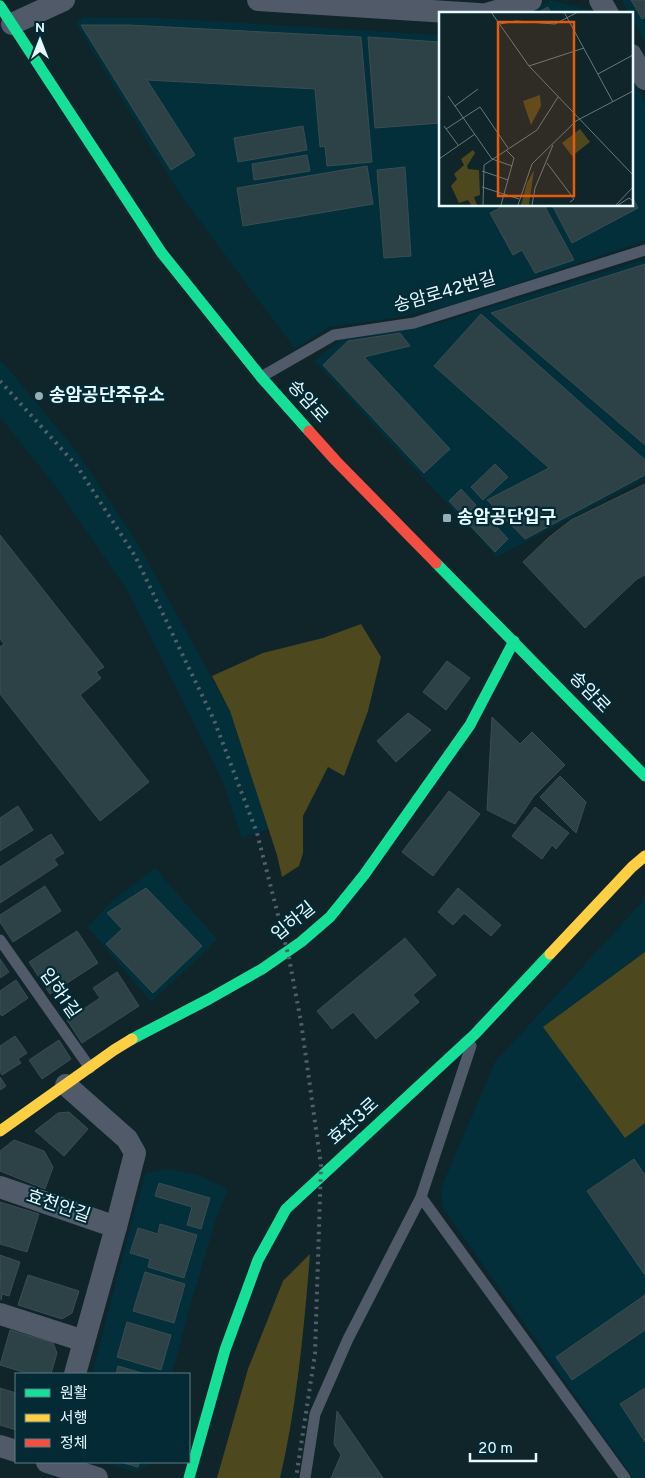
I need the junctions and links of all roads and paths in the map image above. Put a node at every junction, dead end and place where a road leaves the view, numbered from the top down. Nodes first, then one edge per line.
1 (64, 0) edge
2 (258, 0) edge
3 (530, 0) edge
4 (600, 0) edge
5 (0, 6) edge
6 (447, 12) edge
7 (493, 12) edge
8 (607, 12) edge
9 (12, 24) junction
10 (632, 57) edge
11 (645, 79) edge
12 (645, 250) edge
13 (260, 377) junction
14 (514, 641) junction
15 (645, 776) edge
16 (645, 856) edge
17 (0, 940) edge
18 (475, 1034) junction
19 (90, 1068) junction
20 (66, 1085) junction
21 (0, 1131) edge
22 (0, 1187) edge
23 (421, 1197) junction
24 (116, 1227) junction
25 (0, 1314) edge
26 (84, 1340) junction
27 (75, 1373) edge
28 (0, 1446) edge
29 (15, 1451) edge
30 (50, 1466) edge
31 (97, 1478) edge
32 (189, 1478) edge
33 (305, 1478) edge
34 (625, 1478) edge

1 - 9 street
2 - 6 street
3 - 7 street
4 - 8 street
5 - 9 street, 송암로
9 - 13 street, 송암로
10 - 11 street
12 - 13 lane, 송암로42번길
13 - 14 street, 송암로
14 - 15 street, 송암로
14 - 19 street, 입하길
16 - 18 street, 효천3로
17 - 19 lane, 입하1길
18 - 23 lane
18 - 32 street, 효천3로
19 - 20 street, 입하길
20 - 21 street, 입하길
20 - 24 street
22 - 24 street, 효천안길
23 - 33 lane
23 - 34 lane
24 - 26 street
25 - 26 street
26 - 27 street
28 - 29 street
30 - 31 street

